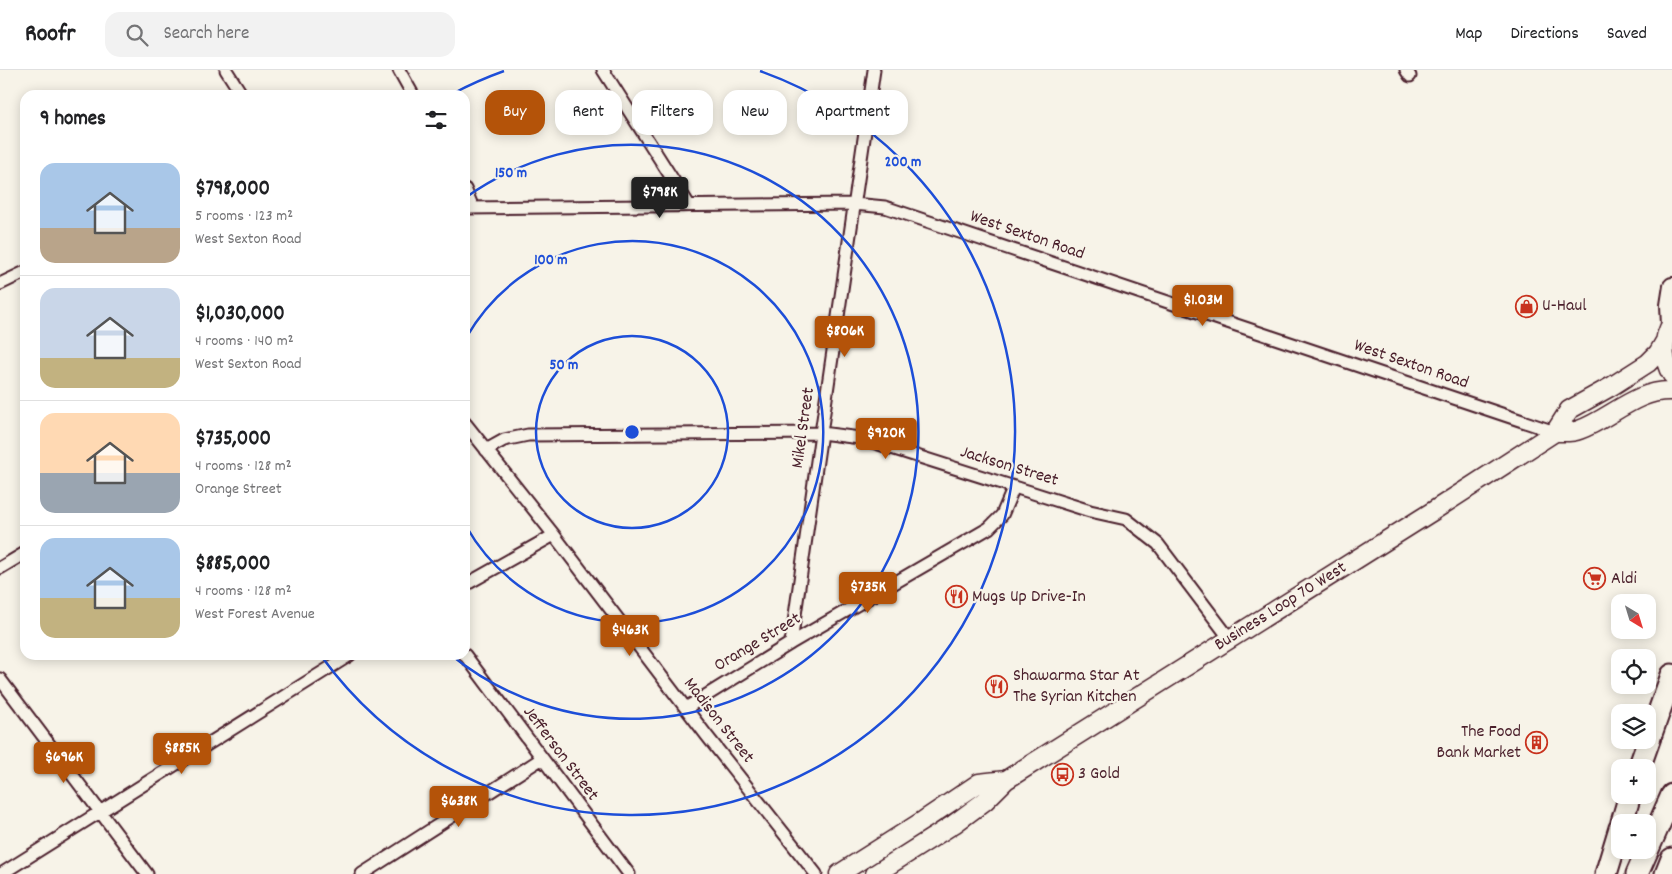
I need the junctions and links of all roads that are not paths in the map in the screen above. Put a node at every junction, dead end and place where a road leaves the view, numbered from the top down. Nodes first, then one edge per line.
1 (226, 70) edge
2 (399, 70) edge
3 (603, 70) edge
4 (863, 70) edge
5 (874, 70) edge
6 (872, 83) junction
7 (239, 90) edge
8 (410, 90) edge
9 (854, 204) junction
10 (689, 205) junction
11 (470, 208) edge
12 (20, 274) edge
13 (1, 281) edge
14 (1672, 286) edge
15 (1669, 330) edge
16 (1672, 375) edge
17 (1672, 391) edge
18 (470, 429) edge
19 (820, 432) junction
20 (1555, 432) junction
21 (486, 450) junction
22 (1014, 487) junction
23 (554, 535) junction
24 (20, 555) edge
25 (0, 568) edge
26 (470, 582) edge
27 (1230, 639) junction
28 (791, 643) junction
29 (342, 660) edge
30 (469, 660) edge
31 (1672, 675) edge
32 (0, 679) edge
33 (686, 708) junction
34 (541, 759) junction
35 (1642, 759) edge
36 (1006, 780) junction
37 (1672, 795) edge
38 (101, 811) junction
39 (1611, 858) edge
40 (1672, 860) edge
41 (1, 874) edge
42 (148, 874) edge
43 (362, 874) edge
44 (629, 874) edge
45 (816, 874) edge
46 (839, 874) edge
47 (875, 874) edge
48 (1606, 874) edge
49 (1637, 874) edge
50 (1666, 874) edge

1 - 7 street
2 - 8 street
3 - 10 street
4 - 6 street
5 - 6 street, Mikel Street
6 - 9 street, Mikel Street
9 - 10 street, West Sexton Road
9 - 19 street, Mikel Street
9 - 20 street, West Sexton Road
10 - 11 street, West Sexton Road
12 - 13 street
14 - 15 main road
15 - 16 main road
15 - 20 main road, Business Loop 70 West
17 - 20 main road, Business Loop 70 West
18 - 21 street, Madison Street
19 - 21 street, Jackson Street
19 - 22 street, Jackson Street
19 - 28 street, Mikel Street
20 - 27 main road, Business Loop 70 West
21 - 23 street, Madison Street
22 - 27 street, Jackson Street
22 - 28 street, Orange Street
23 - 26 street
23 - 33 street, Madison Street
24 - 25 street
27 - 36 main road, Business Loop 70 West
28 - 33 street, Orange Street
29 - 38 street
30 - 34 street, Jefferson Street
31 - 35 highway
32 - 38 street
33 - 45 street, Madison Street
34 - 43 street
34 - 44 street, Jefferson Street
36 - 46 main road, Business Loop 70 West
36 - 47 main road, Business Loop 70 West
37 - 49 highway
38 - 41 street
38 - 42 street
39 - 48 highway
40 - 50 highway

